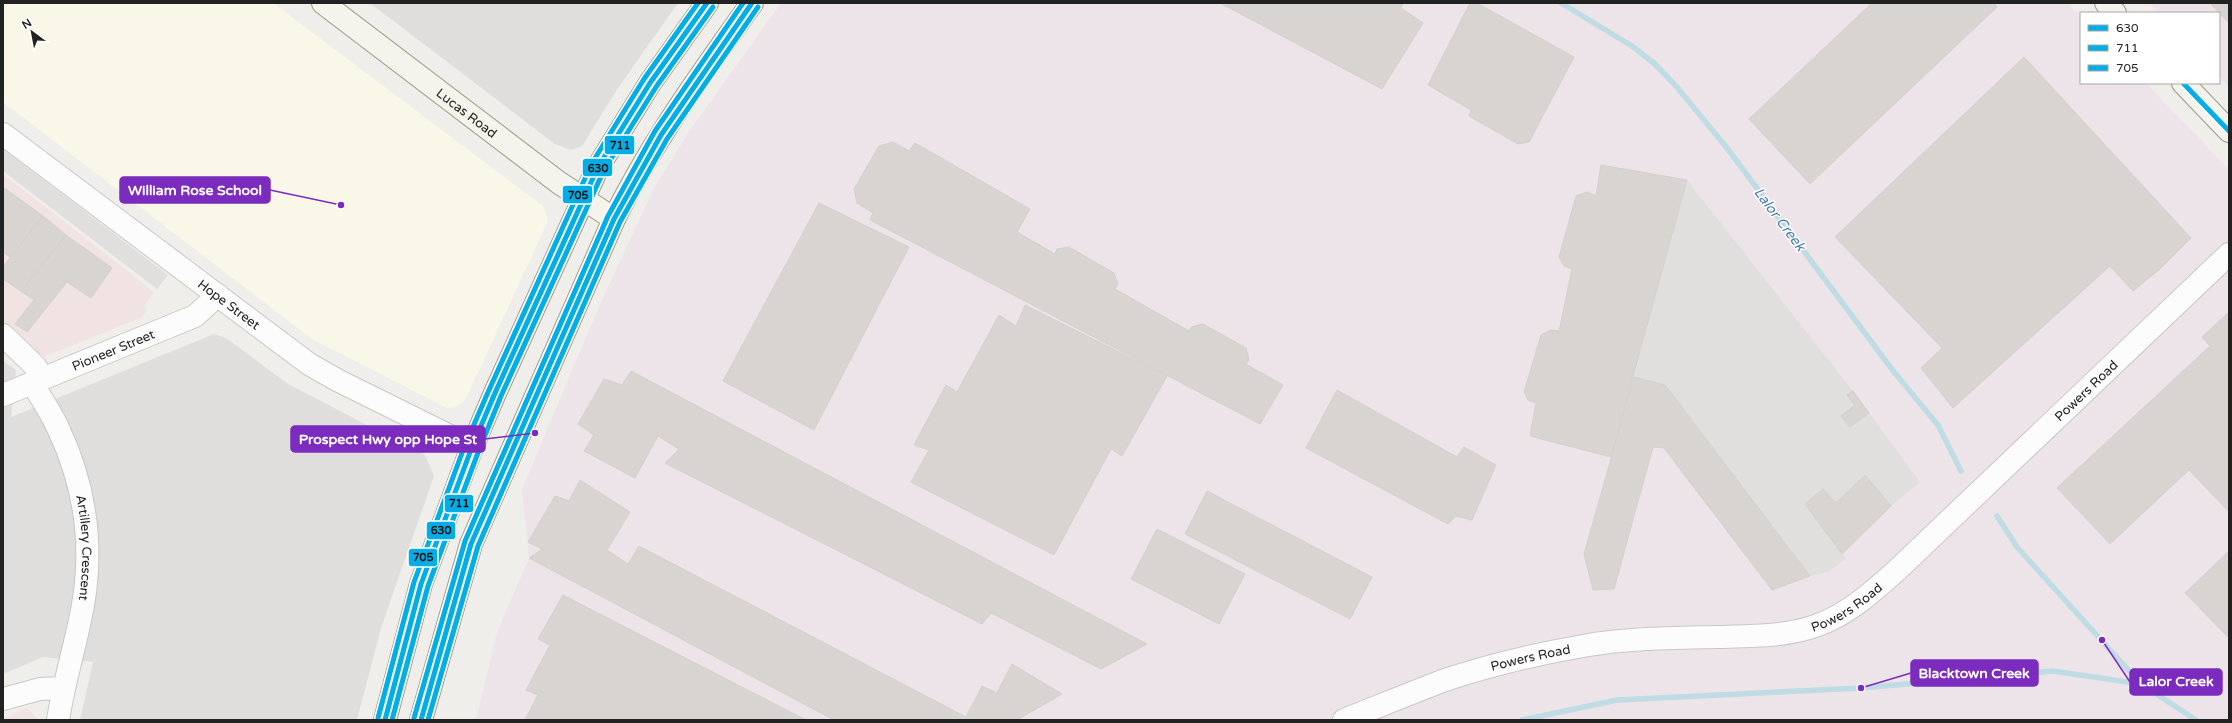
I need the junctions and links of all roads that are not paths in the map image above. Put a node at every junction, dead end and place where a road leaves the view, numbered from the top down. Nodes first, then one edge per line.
1 (323, 3) edge
2 (707, 3) edge
3 (752, 3) edge
4 (2106, 3) edge
5 (2114, 12) edge
6 (2184, 84) edge
7 (2229, 131) edge
8 (3, 134) edge
9 (583, 199) junction
10 (614, 219) junction
11 (2229, 254) edge
12 (218, 295) junction
13 (3, 334) edge
14 (37, 381) junction
15 (3, 396) edge
16 (472, 447) junction
17 (63, 688) junction
18 (3, 699) edge
19 (58, 720) edge
20 (385, 720) edge
21 (421, 720) edge
22 (1344, 720) edge

1 - 9 street, Lucas Road
2 - 9 main road
3 - 10 main road
4 - 5 street
6 - 7 street
8 - 12 street, Hope Street
9 - 10 street, Lucas Road
9 - 16 main road
10 - 21 main road
11 - 22 street, Powers Road
12 - 14 street, Pioneer Street
12 - 16 street, Hope Street
13 - 14 street, Artillery Crescent
14 - 15 street, Pioneer Street
14 - 17 street, Artillery Crescent
16 - 20 main road
17 - 18 street
17 - 19 street, Artillery Crescent

